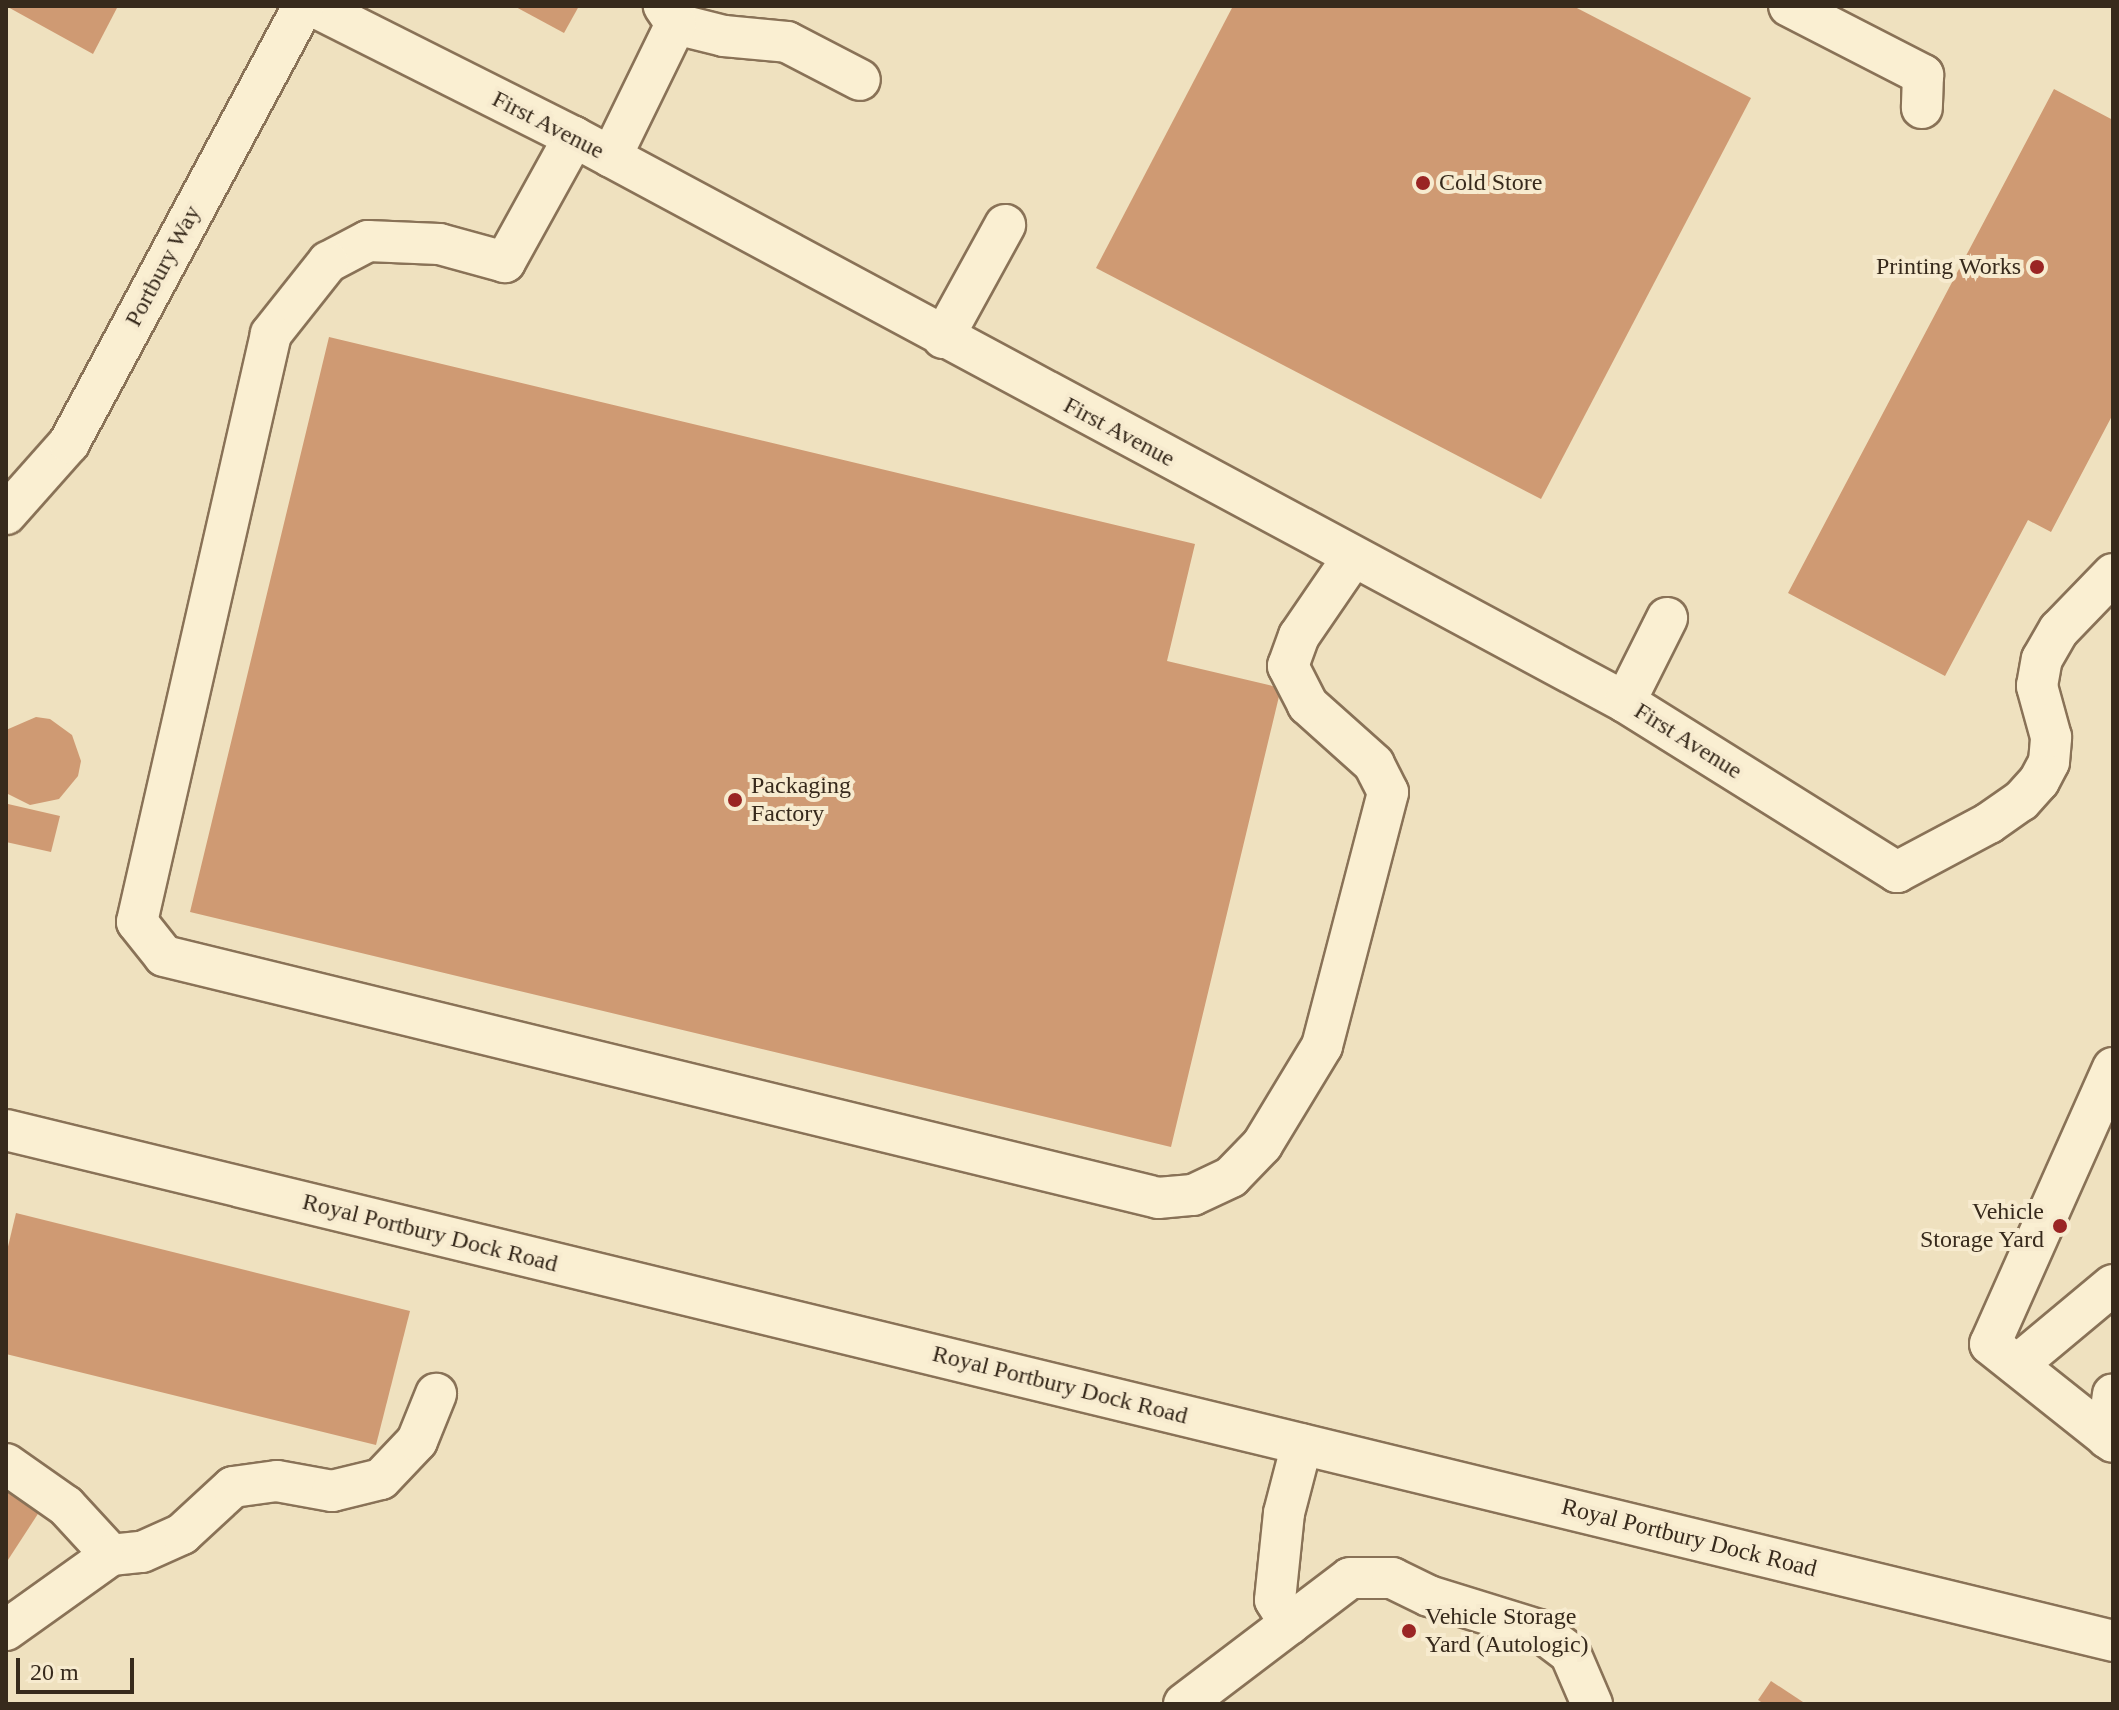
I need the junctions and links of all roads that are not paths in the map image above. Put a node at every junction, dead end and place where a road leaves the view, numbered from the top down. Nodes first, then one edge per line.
1 (303, 6) edge
2 (313, 6) edge
3 (1789, 6) edge
4 (670, 15) edge
5 (860, 80) dead end
6 (1922, 108) dead end
7 (574, 137) junction
8 (611, 157) junction
9 (1005, 225) dead end
10 (943, 338) junction
11 (6, 514) edge
12 (1353, 557) junction
13 (2113, 574) edge
14 (1667, 618) dead end
15 (1625, 702) junction
16 (2113, 1068) edge
17 (6, 1130) edge
18 (2113, 1285) edge
19 (2017, 1365) junction
20 (436, 1394) dead end
21 (2113, 1394) edge
22 (2110, 1440) edge
23 (1302, 1444) junction
24 (6, 1464) edge
25 (111, 1555) junction
26 (1290, 1624) junction
27 (6, 1630) edge
28 (2113, 1641) edge
29 (1204, 1698) edge
30 (1592, 1704) edge

1 - 11 street, Portbury Way
2 - 7 street, First Avenue
3 - 6 street
4 - 5 street
4 - 8 street
7 - 8 street, First Avenue
7 - 12 street
8 - 10 street, First Avenue
9 - 10 street
10 - 12 street, First Avenue
12 - 15 street, First Avenue
13 - 15 street, First Avenue
14 - 15 street
16 - 19 street
17 - 23 street, Royal Portbury Dock Road
18 - 19 street
19 - 22 street
20 - 25 street
21 - 22 street
23 - 26 street
23 - 28 street, Royal Portbury Dock Road
24 - 25 street
25 - 27 street
26 - 29 street
26 - 30 street

